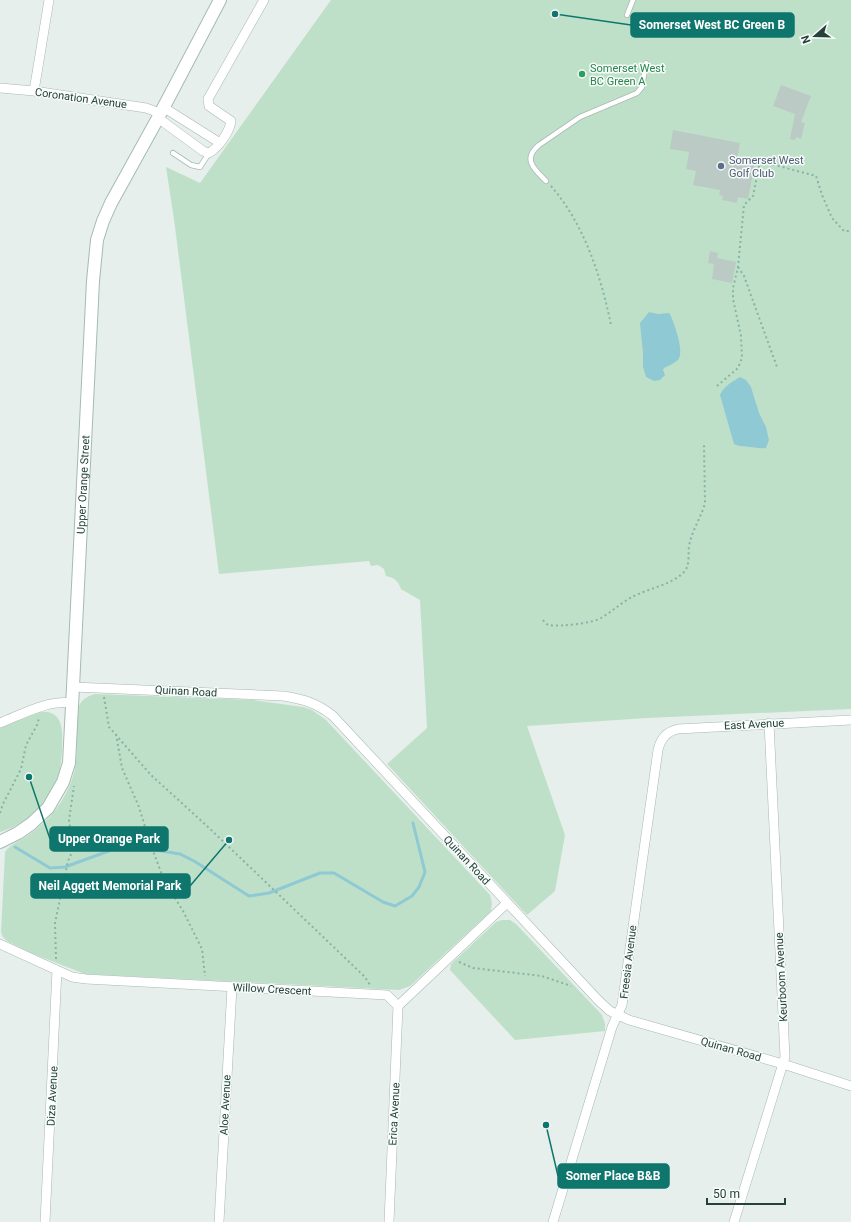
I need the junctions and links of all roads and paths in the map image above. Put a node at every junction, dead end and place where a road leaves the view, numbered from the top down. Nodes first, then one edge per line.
1 (49, 0) edge
2 (264, 0) edge
3 (633, 0) edge
4 (218, 1) edge
5 (627, 15) dead end
6 (646, 63) dead end
7 (0, 88) edge
8 (34, 91) junction
9 (160, 113) junction
10 (194, 127) junction
11 (186, 139) junction
12 (220, 143) junction
13 (173, 153) dead end
14 (209, 153) junction
15 (546, 181) joint
16 (851, 231) edge
17 (738, 268) junction
18 (611, 325) dead end
19 (777, 368) dead end
20 (717, 386) dead end
21 (704, 443) dead end
22 (543, 620) dead end
23 (74, 687) junction
24 (101, 688) junction
25 (72, 703) junction
26 (41, 707) junction
27 (851, 720) edge
28 (0, 723) edge
29 (769, 723) junction
30 (116, 734) junction
31 (661, 741) joint
32 (74, 784) dead end
33 (0, 813) edge
34 (0, 842) edge
35 (507, 903) junction
36 (0, 944) edge
37 (449, 958) junction
38 (57, 970) junction
39 (579, 981) junction
40 (207, 985) junction
41 (232, 987) junction
42 (376, 995) junction
43 (398, 1006) junction
44 (618, 1015) junction
45 (783, 1064) junction
46 (851, 1086) edge
47 (45, 1222) edge
48 (219, 1222) edge
49 (389, 1222) edge
50 (553, 1222) edge
51 (734, 1222) edge

1 - 8 street
2 - 12 street
3 - 5 lane
4 - 9 street, Upper Orange Street
6 - 15 lane
7 - 8 street, Coronation Avenue
8 - 9 street, Coronation Avenue
9 - 10 street
9 - 11 street
9 - 23 street, Upper Orange Street
10 - 11 lane
10 - 12 street
11 - 14 street
12 - 14 street
13 - 14 lane
15 - 18 path
16 - 17 path
17 - 19 path
17 - 20 path
21 - 22 path
23 - 24 street, Quinan Road
23 - 25 street, Upper Orange Street
24 - 30 path
24 - 35 street, Quinan Road
25 - 26 street
25 - 34 street, Upper Orange Street
26 - 28 street
26 - 33 path
27 - 29 street, East Avenue
29 - 31 street, East Avenue
29 - 45 street, Keurboom Avenue
30 - 40 path
30 - 42 path
31 - 44 street, Freesia Avenue
32 - 38 path
35 - 37 street
35 - 39 street, Quinan Road
36 - 38 street, Willow Crescent
37 - 39 path
37 - 43 street
38 - 40 street, Willow Crescent
38 - 47 street, Diza Avenue
39 - 44 street, Quinan Road
40 - 41 street, Willow Crescent
41 - 42 street, Willow Crescent
41 - 48 street, Aloe Avenue
42 - 43 street, Willow Crescent
43 - 49 street, Erica Avenue
44 - 45 street, Quinan Road
44 - 50 street, Freesia Avenue
45 - 46 street, Quinan Road
45 - 51 street, Keurboom Avenue

